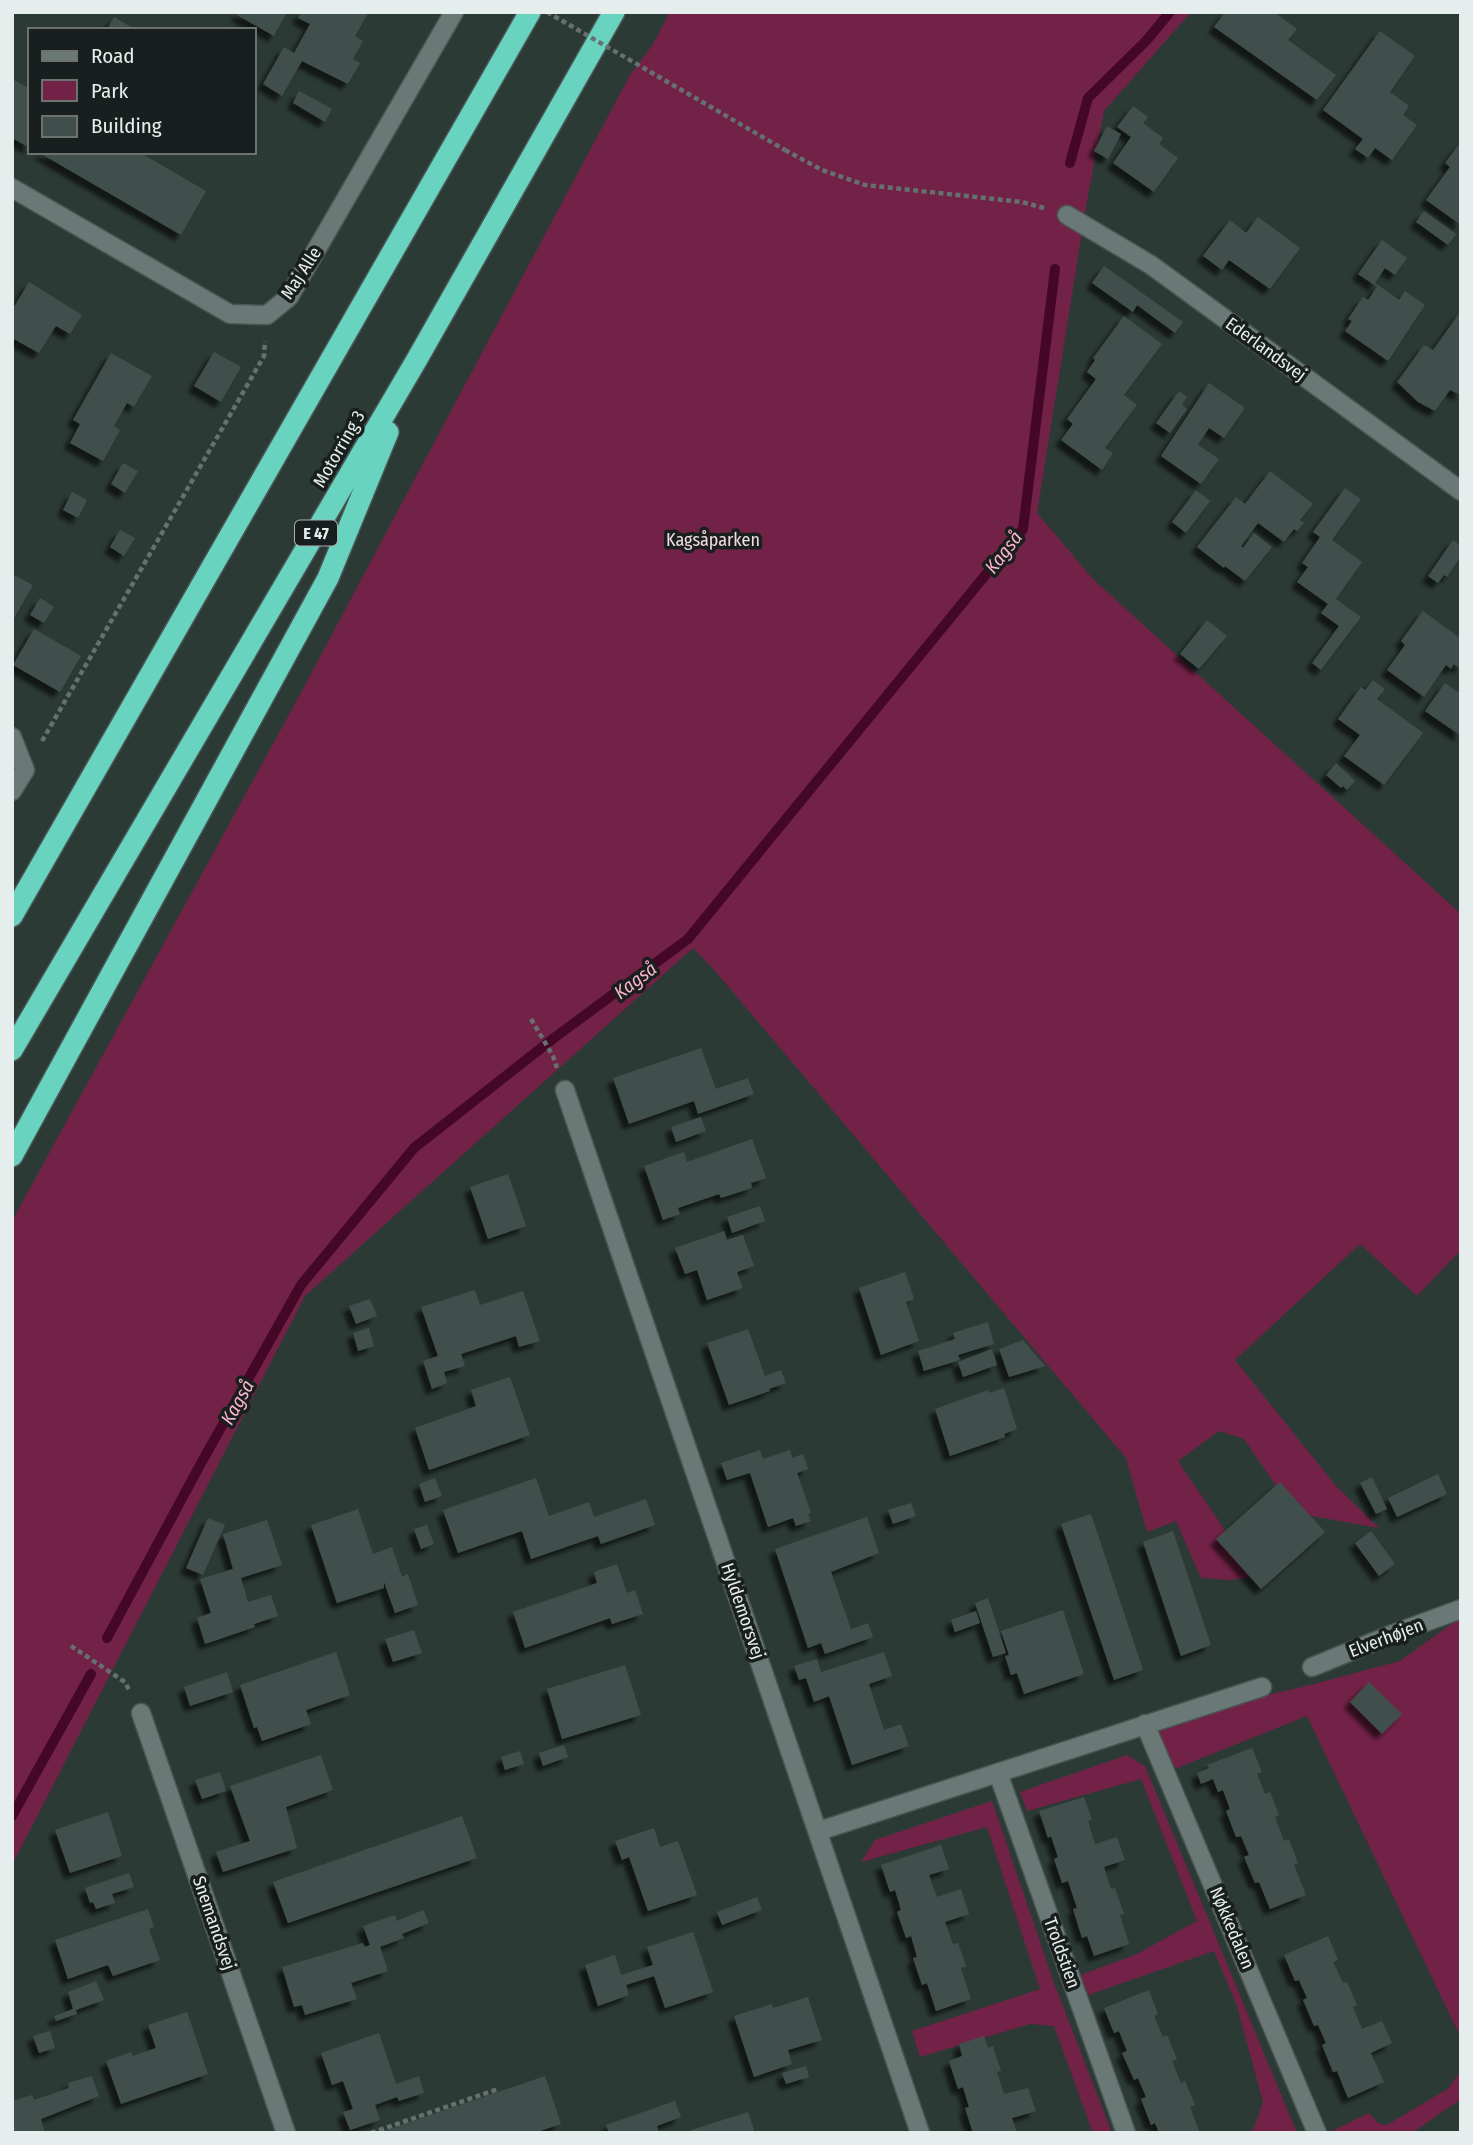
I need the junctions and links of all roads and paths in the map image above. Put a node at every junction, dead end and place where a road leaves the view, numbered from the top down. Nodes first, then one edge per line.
1 (454, 12) edge
2 (530, 12) edge
3 (547, 12) edge
4 (614, 12) edge
5 (12, 188) edge
6 (1022, 202) dead end
7 (1067, 215) dead end
8 (267, 315) junction
9 (416, 361) junction
10 (1461, 491) edge
11 (12, 737) edge
12 (25, 770) junction
13 (12, 792) edge
14 (12, 916) edge
15 (531, 1020) dead end
16 (12, 1050) edge
17 (553, 1056) dead end
18 (565, 1090) dead end
19 (12, 1156) edge
20 (1461, 1609) edge
21 (71, 1646) dead end
22 (1312, 1667) dead end
23 (125, 1682) dead end
24 (1262, 1687) dead end
25 (141, 1713) dead end
26 (1146, 1724) junction
27 (998, 1773) junction
28 (819, 1831) junction
29 (498, 2089) dead end
30 (286, 2133) edge
31 (371, 2133) edge
32 (920, 2133) edge
33 (1126, 2133) edge
34 (1317, 2133) edge

1 - 8 street, Maj Alle
2 - 14 highway
3 - 6 path, bridge
4 - 9 highway, Motorring 3 / E 47
5 - 8 street, Maj Alle
7 - 10 street, Ederlandsvej
8 - 12 path
9 - 16 highway, Motorring 3 / E 47
9 - 19 highway
11 - 12 street
12 - 13 street
15 - 17 path
18 - 28 street, Hyldemorsvej
20 - 22 street, Elverhøjen
21 - 23 path
24 - 26 street
25 - 30 street, Snemandsvej
26 - 27 street
26 - 34 street, Nøkkedalen
27 - 28 street
27 - 33 street, Troldstien
28 - 32 street, Hyldemorsvej
29 - 31 path

